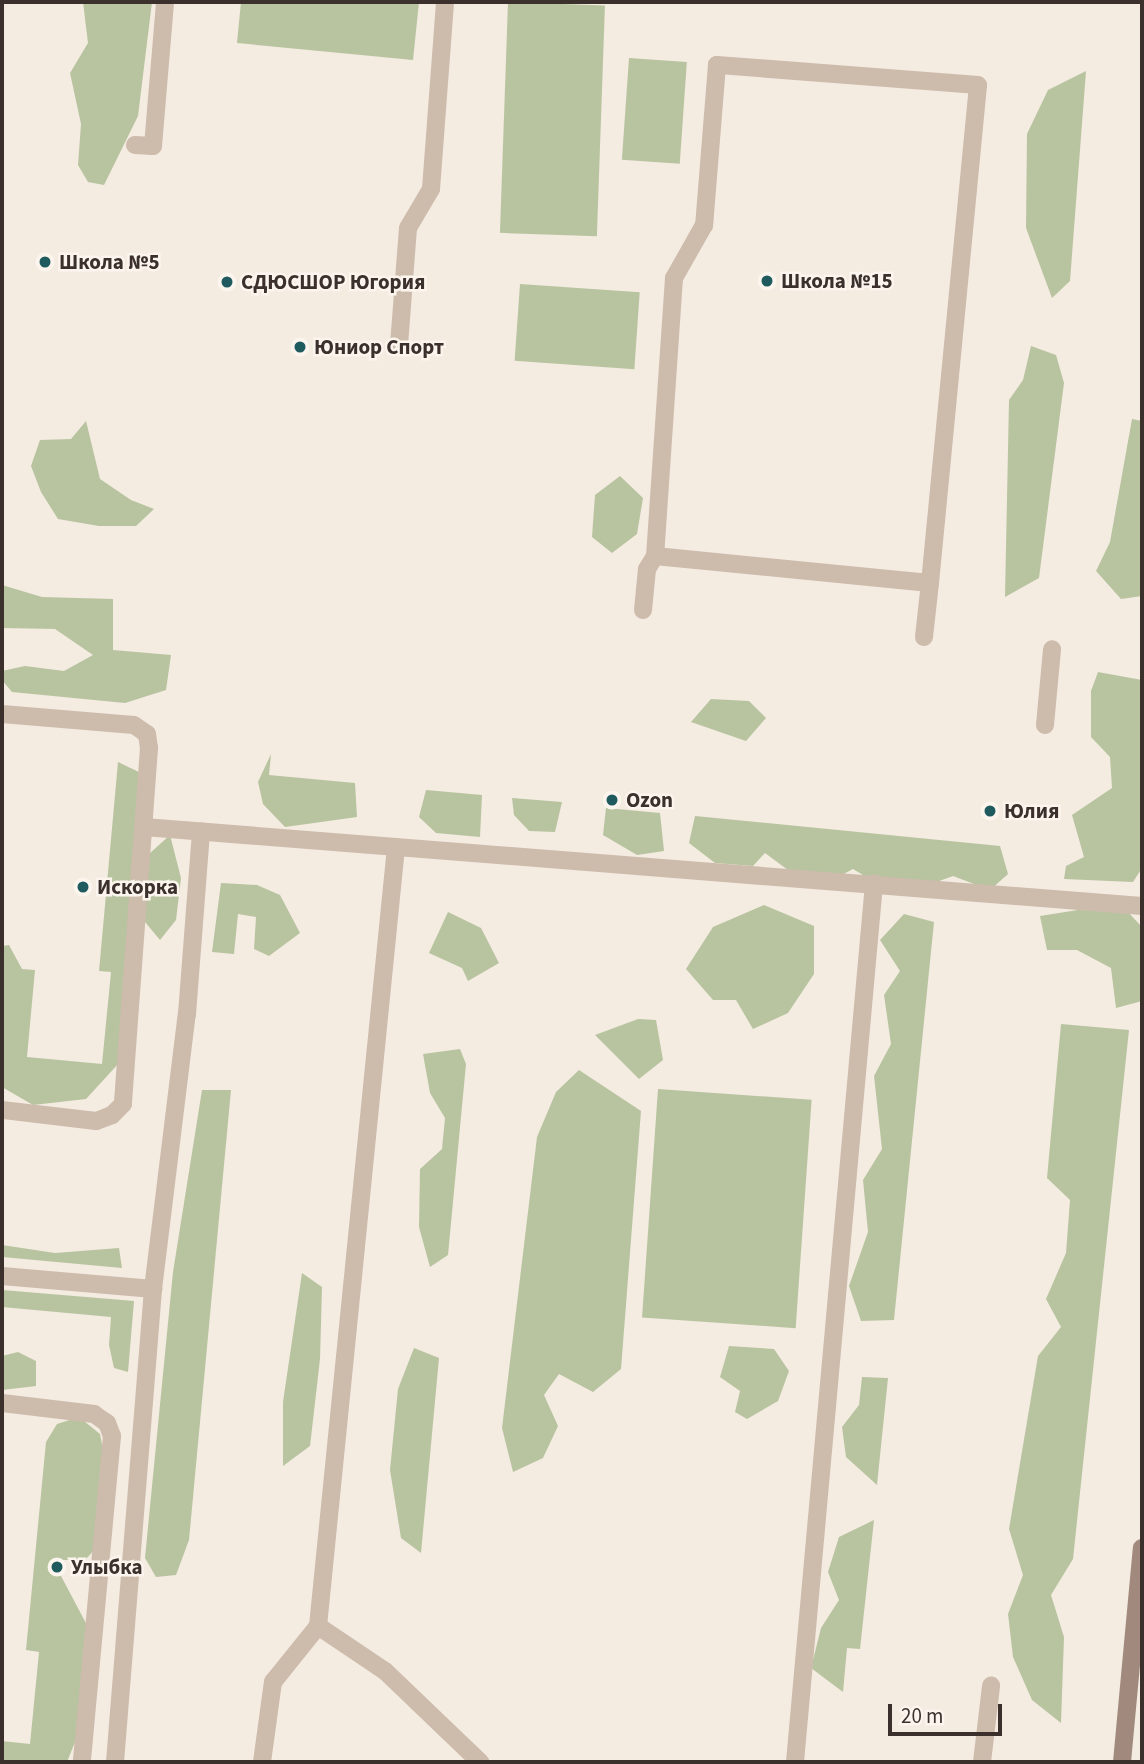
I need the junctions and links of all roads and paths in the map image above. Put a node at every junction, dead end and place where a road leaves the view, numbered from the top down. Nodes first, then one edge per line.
1 (165, 2) edge
2 (445, 2) edge
3 (135, 145) dead end
4 (399, 345) dead end
5 (655, 556) junction
6 (930, 583) junction
7 (643, 610) dead end
8 (924, 637) dead end
9 (1052, 649) dead end
10 (2, 714) edge
11 (1045, 725) dead end
12 (144, 827) junction
13 (201, 832) junction
14 (396, 847) junction
15 (874, 884) junction
16 (1142, 906) edge
17 (2, 1110) edge
18 (2, 1276) edge
19 (153, 1289) junction
20 (2, 1403) edge
21 (1142, 1548) edge
22 (318, 1626) junction
23 (991, 1686) dead end
24 (82, 1762) edge
25 (115, 1762) edge
26 (262, 1762) edge
27 (480, 1762) edge
28 (795, 1762) edge
29 (982, 1762) edge
30 (1122, 1762) edge

1 - 3 lane
2 - 4 lane
5 - 6 lane
5 - 6 lane
5 - 7 lane
6 - 8 lane
9 - 11 lane
10 - 12 lane
12 - 13 lane
12 - 17 lane
13 - 14 lane
13 - 19 lane
14 - 15 lane
14 - 22 lane
15 - 16 lane
15 - 28 lane
18 - 19 lane
19 - 25 lane
20 - 24 lane
21 - 30 street
22 - 26 lane
22 - 27 lane
23 - 29 lane

